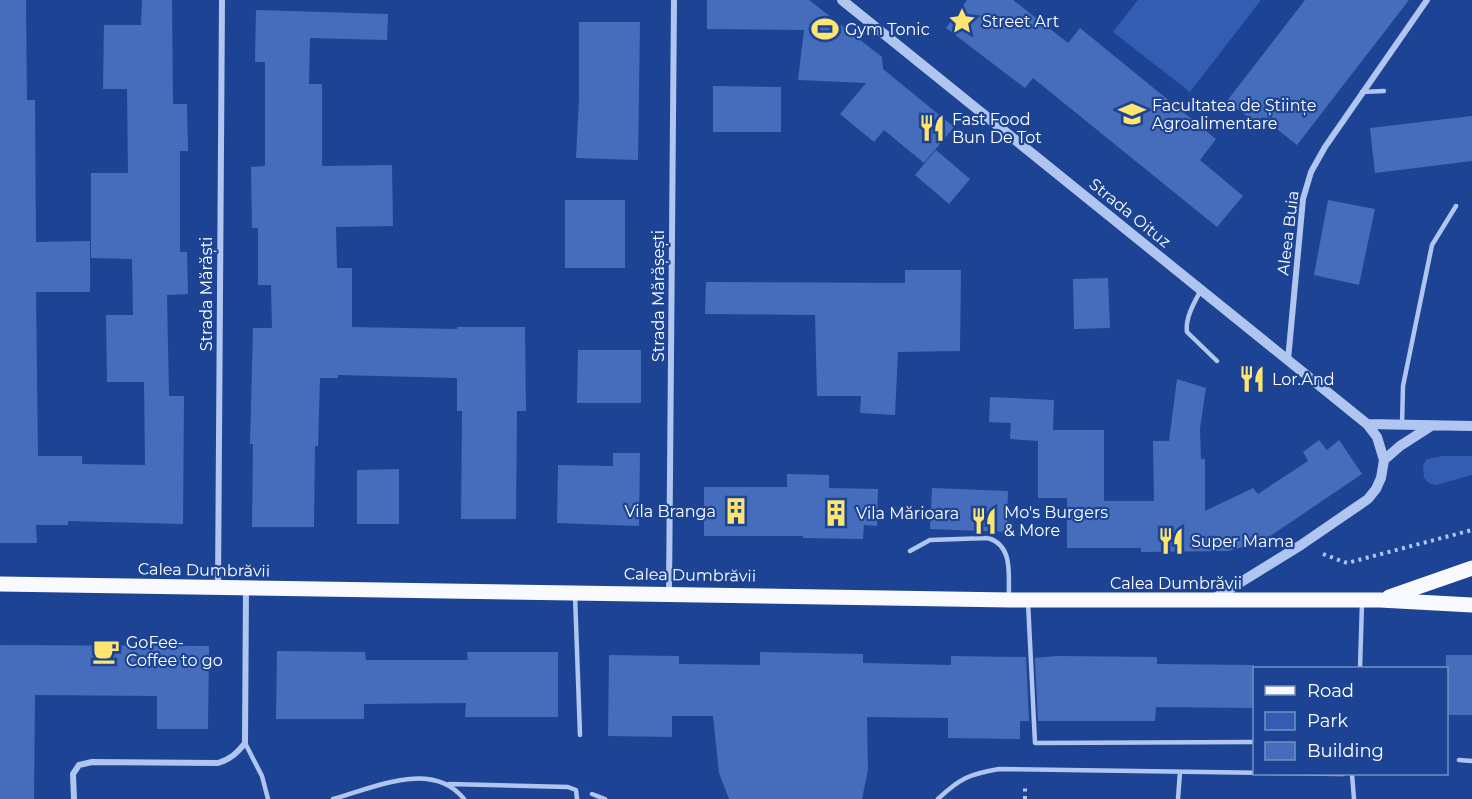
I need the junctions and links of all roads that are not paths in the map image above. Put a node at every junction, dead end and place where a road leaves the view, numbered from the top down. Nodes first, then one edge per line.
1 (222, 0) edge
2 (674, 0) edge
3 (842, 0) edge
4 (1427, 0) edge
5 (1384, 91) dead end
6 (1362, 92) junction
7 (1456, 206) dead end
8 (1201, 290) junction
9 (1217, 361) dead end
10 (1288, 361) junction
11 (1367, 424) junction
12 (1402, 425) junction
13 (1431, 426) junction
14 (1472, 426) edge
15 (1384, 460) junction
16 (910, 551) dead end
17 (1472, 568) edge
18 (0, 584) edge
19 (218, 588) junction
20 (246, 589) junction
21 (575, 592) junction
22 (669, 593) junction
23 (1010, 600) junction
24 (1028, 600) junction
25 (1380, 600) junction
26 (1362, 601) junction
27 (1210, 602) junction
28 (1472, 605) edge
29 (1360, 667) edge
30 (580, 735) dead end
31 (1253, 742) edge
32 (245, 743) junction
33 (1459, 760) dead end
34 (1472, 761) edge
35 (1180, 772) junction
36 (1253, 773) edge
37 (1352, 775) edge
38 (448, 784) junction
39 (592, 794) dead end
40 (74, 799) edge
41 (268, 799) edge
42 (333, 799) edge
43 (464, 799) edge
44 (577, 799) edge
45 (605, 799) edge
46 (938, 799) edge
47 (1178, 799) edge
48 (1354, 799) edge

1 - 19 street, Strada Mărăști
2 - 22 street, Strada Mărășești
3 - 8 street, Strada Oituz
4 - 6 street, Aleea Buia
5 - 6 lane
6 - 10 street, Aleea Buia
7 - 12 lane
8 - 9 lane
8 - 10 street, Strada Oituz
10 - 11 street, Strada Oituz
11 - 12 street
11 - 15 street, Strada Oituz
12 - 13 street
13 - 14 street
13 - 15 street
15 - 27 street
16 - 23 lane
17 - 25 main road, Calea Dumbrăvii
18 - 19 main road, Calea Dumbrăvii
19 - 20 main road, Calea Dumbrăvii
20 - 21 main road, Calea Dumbrăvii
20 - 32 street
21 - 22 main road, Calea Dumbrăvii
21 - 30 lane
22 - 23 main road, Calea Dumbrăvii
23 - 24 main road, Calea Dumbrăvii
24 - 27 main road, Calea Dumbrăvii
24 - 31 lane
25 - 26 main road, Calea Dumbrăvii
25 - 28 main road, Calea Dumbrăvii
26 - 27 main road, Calea Dumbrăvii
26 - 29 lane
32 - 40 street
32 - 41 lane
33 - 34 lane
35 - 36 lane
35 - 46 lane
35 - 47 lane
37 - 48 lane
38 - 42 lane
38 - 43 lane
38 - 44 lane
39 - 45 lane

